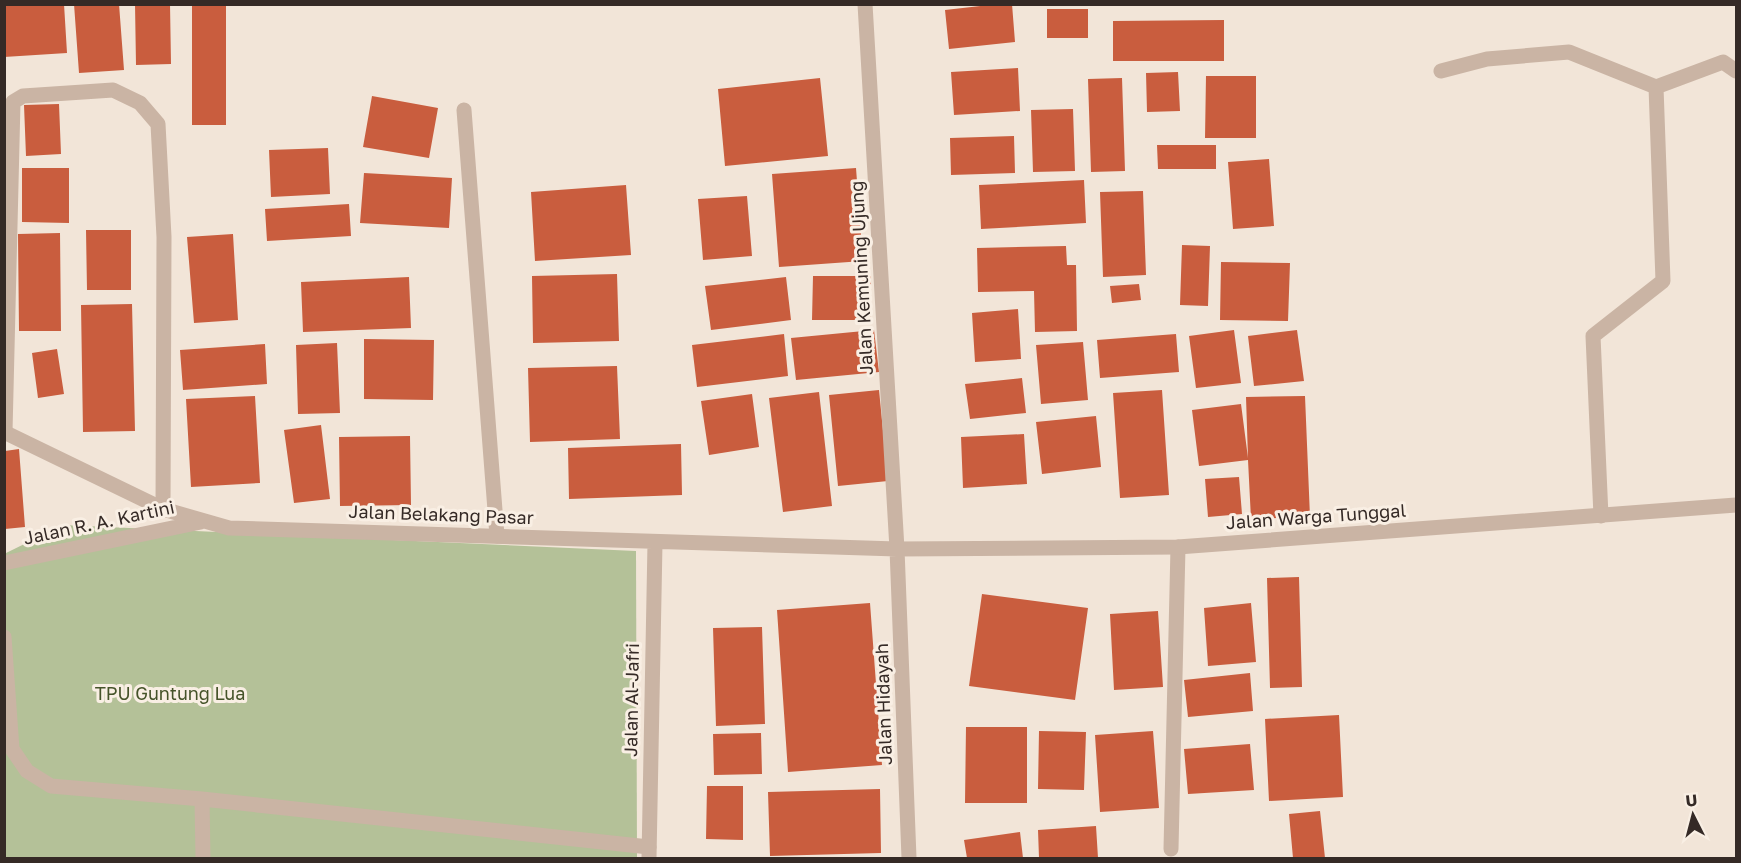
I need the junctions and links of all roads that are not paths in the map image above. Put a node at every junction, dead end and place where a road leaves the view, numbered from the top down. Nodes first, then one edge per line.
1 (865, 7) edge
2 (1441, 71) dead end
3 (1737, 71) edge
4 (1656, 87) junction
5 (464, 110) dead end
6 (5, 432) edge
7 (1737, 505) edge
8 (163, 509) junction
9 (1600, 516) junction
10 (202, 522) junction
11 (497, 536) junction
12 (655, 543) junction
13 (1178, 547) junction
14 (897, 549) junction
15 (4, 563) edge
16 (4, 637) edge
17 (202, 799) junction
18 (1171, 849) dead end
19 (649, 853) edge
20 (203, 858) edge
21 (909, 858) edge

1 - 14 street, Jalan Kemuning Ujung
2 - 4 street
3 - 4 street
4 - 9 street
5 - 11 street
6 - 8 street, Jalan Belakang Pasar
6 - 8 street
7 - 9 street, Jalan Warga Tunggal
8 - 10 street, Jalan Belakang Pasar
9 - 13 street, Jalan Warga Tunggal
10 - 11 street, Jalan Belakang Pasar
10 - 15 street, Jalan R. A. Kartini
11 - 12 street, Jalan Belakang Pasar
12 - 14 street, Jalan Belakang Pasar
12 - 19 street, Jalan Al-Jafri
13 - 14 street, Jalan Warga Tunggal
13 - 18 street
14 - 21 street, Jalan Hidayah
16 - 17 street
17 - 19 street
17 - 20 street

